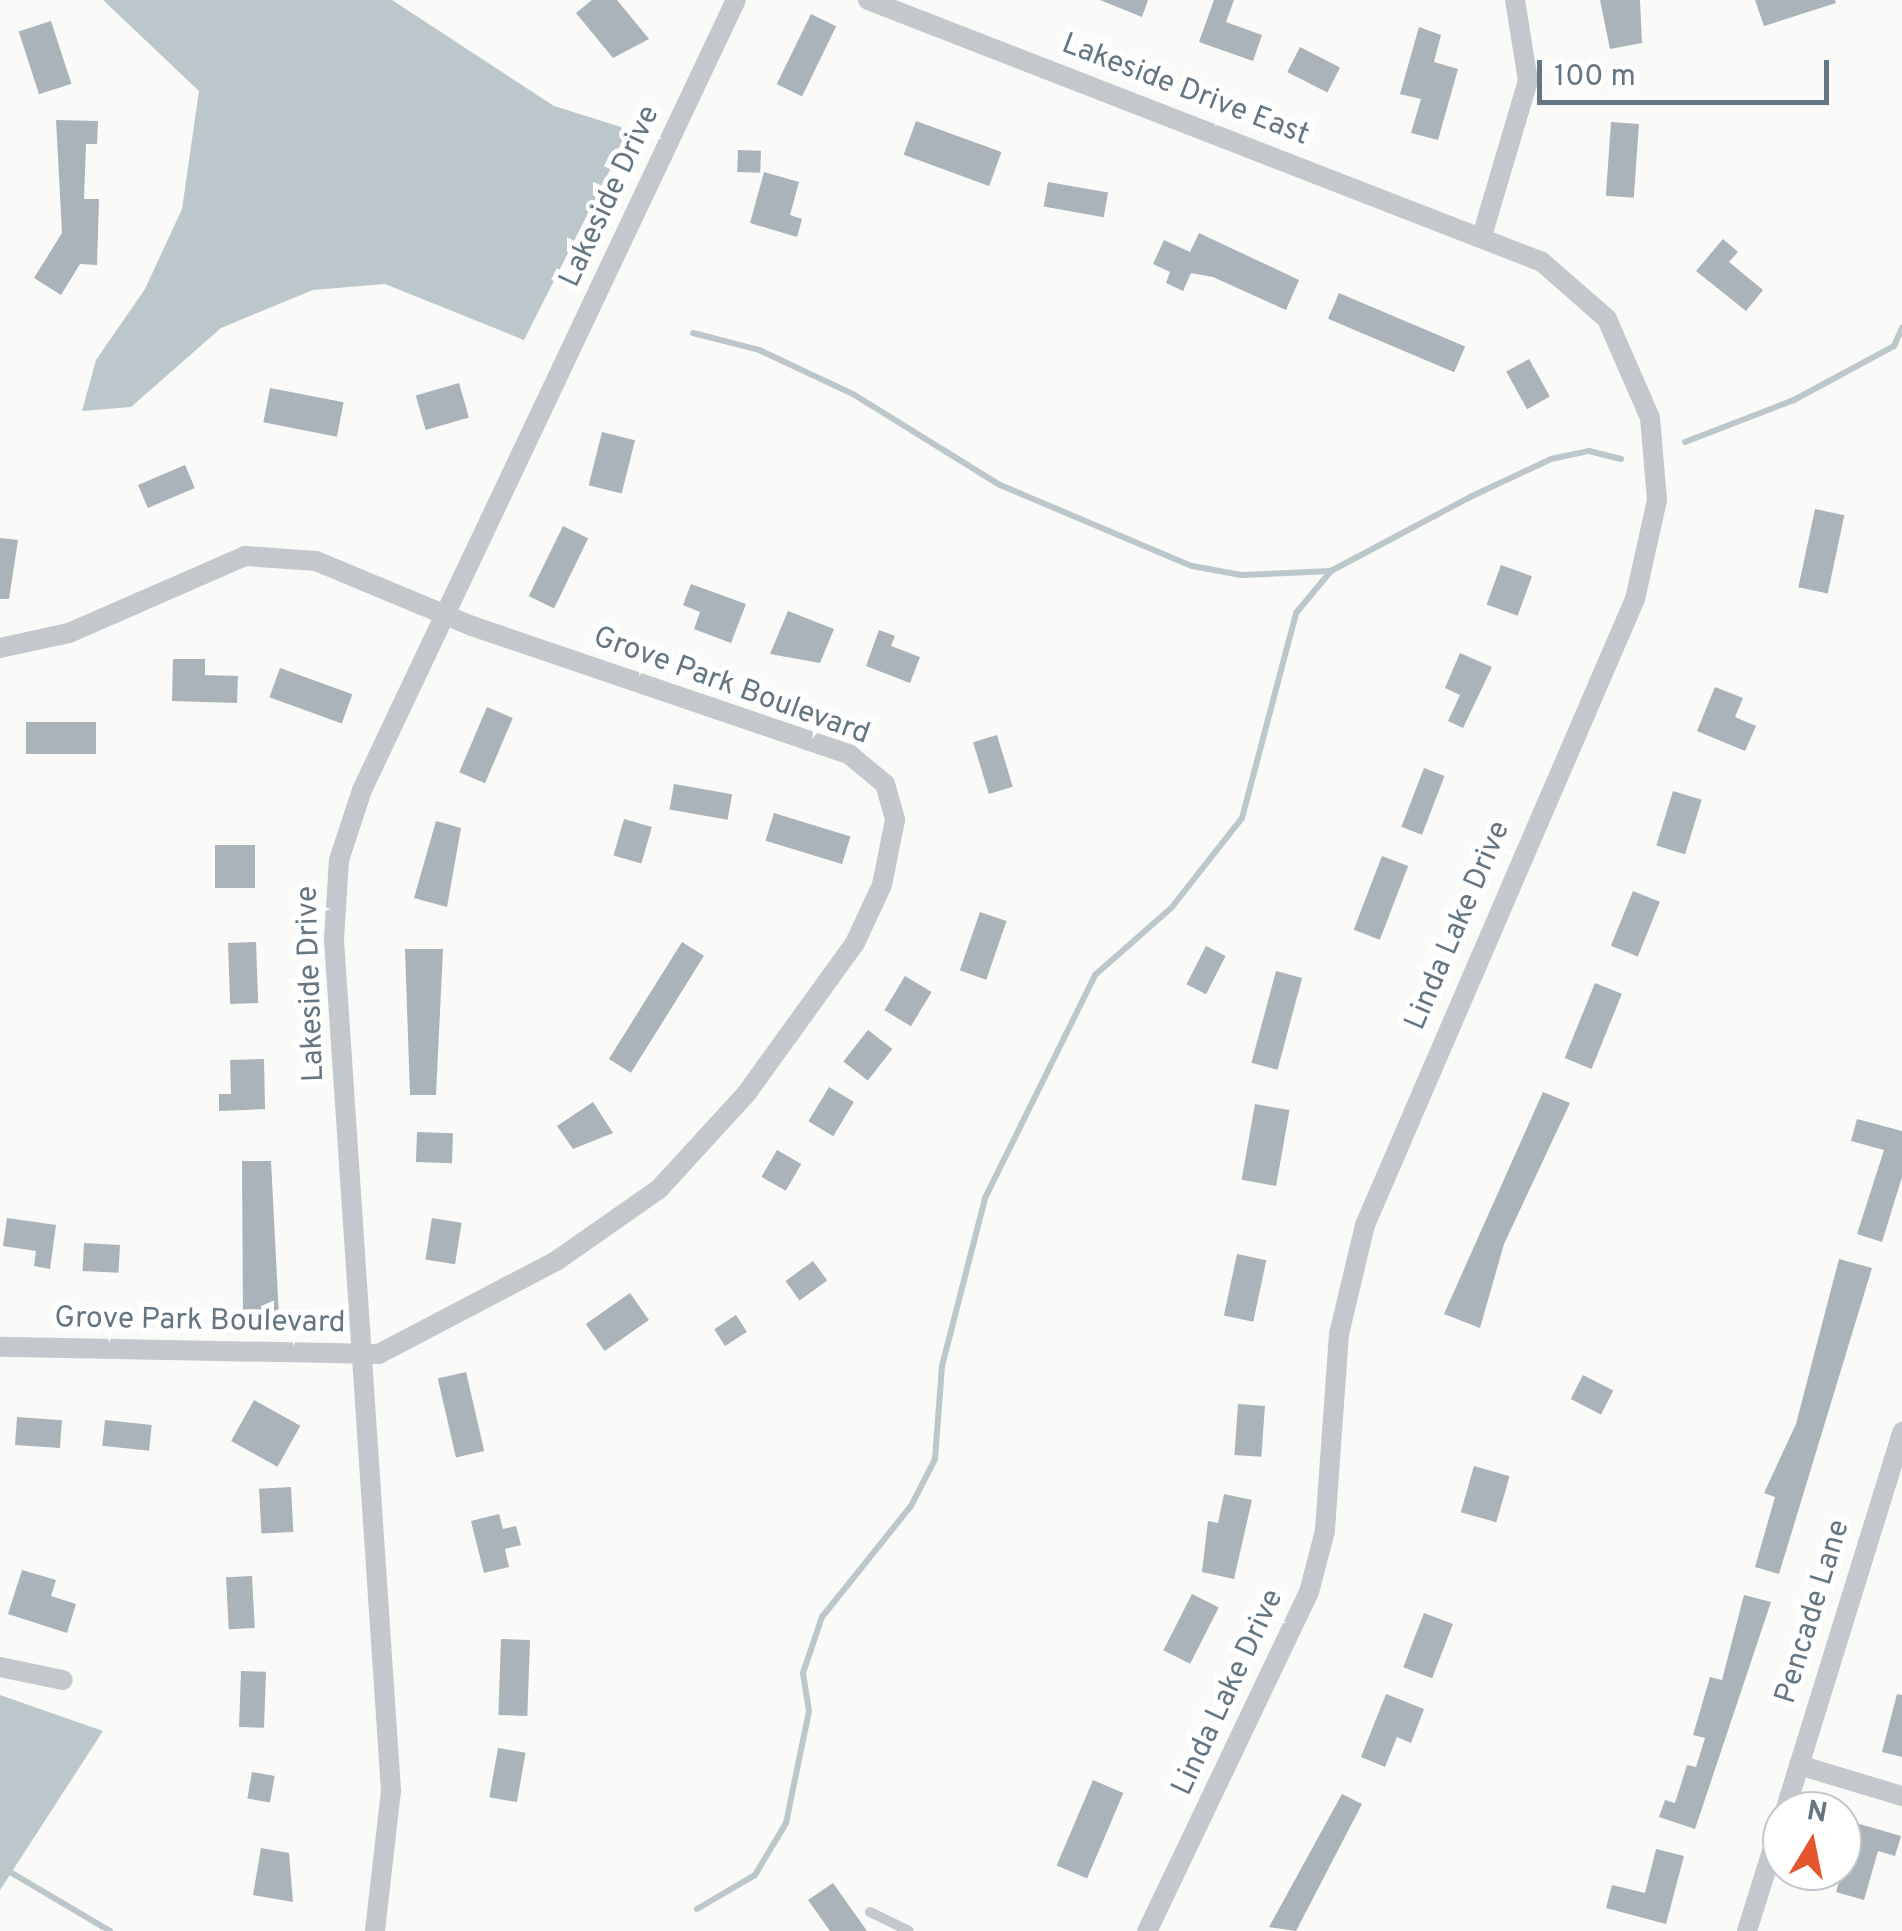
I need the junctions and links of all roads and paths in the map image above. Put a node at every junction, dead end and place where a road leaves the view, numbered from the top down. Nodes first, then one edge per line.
1 (736, 0) edge
2 (868, 0) edge
3 (1514, 0) edge
4 (1482, 236) junction
5 (448, 615) junction
6 (0, 648) edge
7 (0, 1347) edge
8 (362, 1356) junction
9 (1902, 1432) edge
10 (0, 1667) edge
11 (63, 1680) dead end
12 (1799, 1766) junction
13 (1791, 1791) edge
14 (1902, 1796) edge
15 (1762, 1883) edge
16 (870, 1912) dead end
17 (375, 1931) edge
18 (909, 1931) edge
19 (1148, 1931) edge
20 (1747, 1931) edge

1 - 5 street, Lakeside Drive
2 - 4 street, Lakeside Drive East
3 - 4 street
4 - 19 street, Linda Lake Drive
5 - 6 street, Grove Park Boulevard
5 - 8 street, Lakeside Drive
5 - 8 street, Grove Park Boulevard
7 - 8 street, Grove Park Boulevard
8 - 17 street, Lakeside Drive
9 - 12 street, Pencade Lane
10 - 11 street
12 - 13 street, Pencade Lane
12 - 14 street
15 - 20 street
16 - 18 lane

